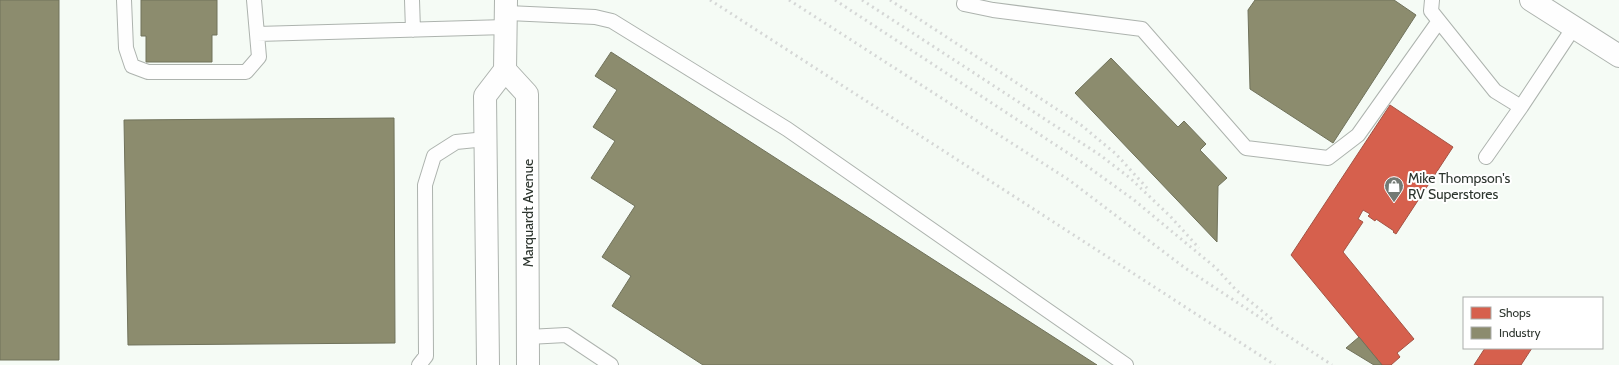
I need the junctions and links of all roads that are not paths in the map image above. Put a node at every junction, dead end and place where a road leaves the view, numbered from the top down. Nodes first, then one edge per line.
1 (124, 0) edge
2 (254, 0) edge
3 (412, 0) edge
4 (965, 0) edge
5 (1432, 0) edge
6 (1532, 0) edge
7 (506, 13) edge
8 (1439, 21) junction
9 (1574, 27) junction
10 (413, 30) junction
11 (257, 34) junction
12 (1619, 56) edge
13 (505, 70) junction
14 (1522, 107) junction
15 (486, 139) junction
16 (1486, 157) dead end
17 (528, 337) junction
18 (419, 365) edge
19 (488, 365) edge
20 (528, 365) edge
21 (611, 365) edge
22 (1126, 365) edge

1 - 11 lane
2 - 11 lane
3 - 10 lane
4 - 8 lane
5 - 8 lane
6 - 9 main road
7 - 10 lane
7 - 13 main road
7 - 22 lane
8 - 14 lane
9 - 12 main road
9 - 14 lane
10 - 11 lane
13 - 15 main road
13 - 17 main road, Marquardt Avenue
14 - 16 lane
15 - 18 lane
15 - 19 main road
17 - 20 main road, Marquardt Avenue
17 - 21 lane

